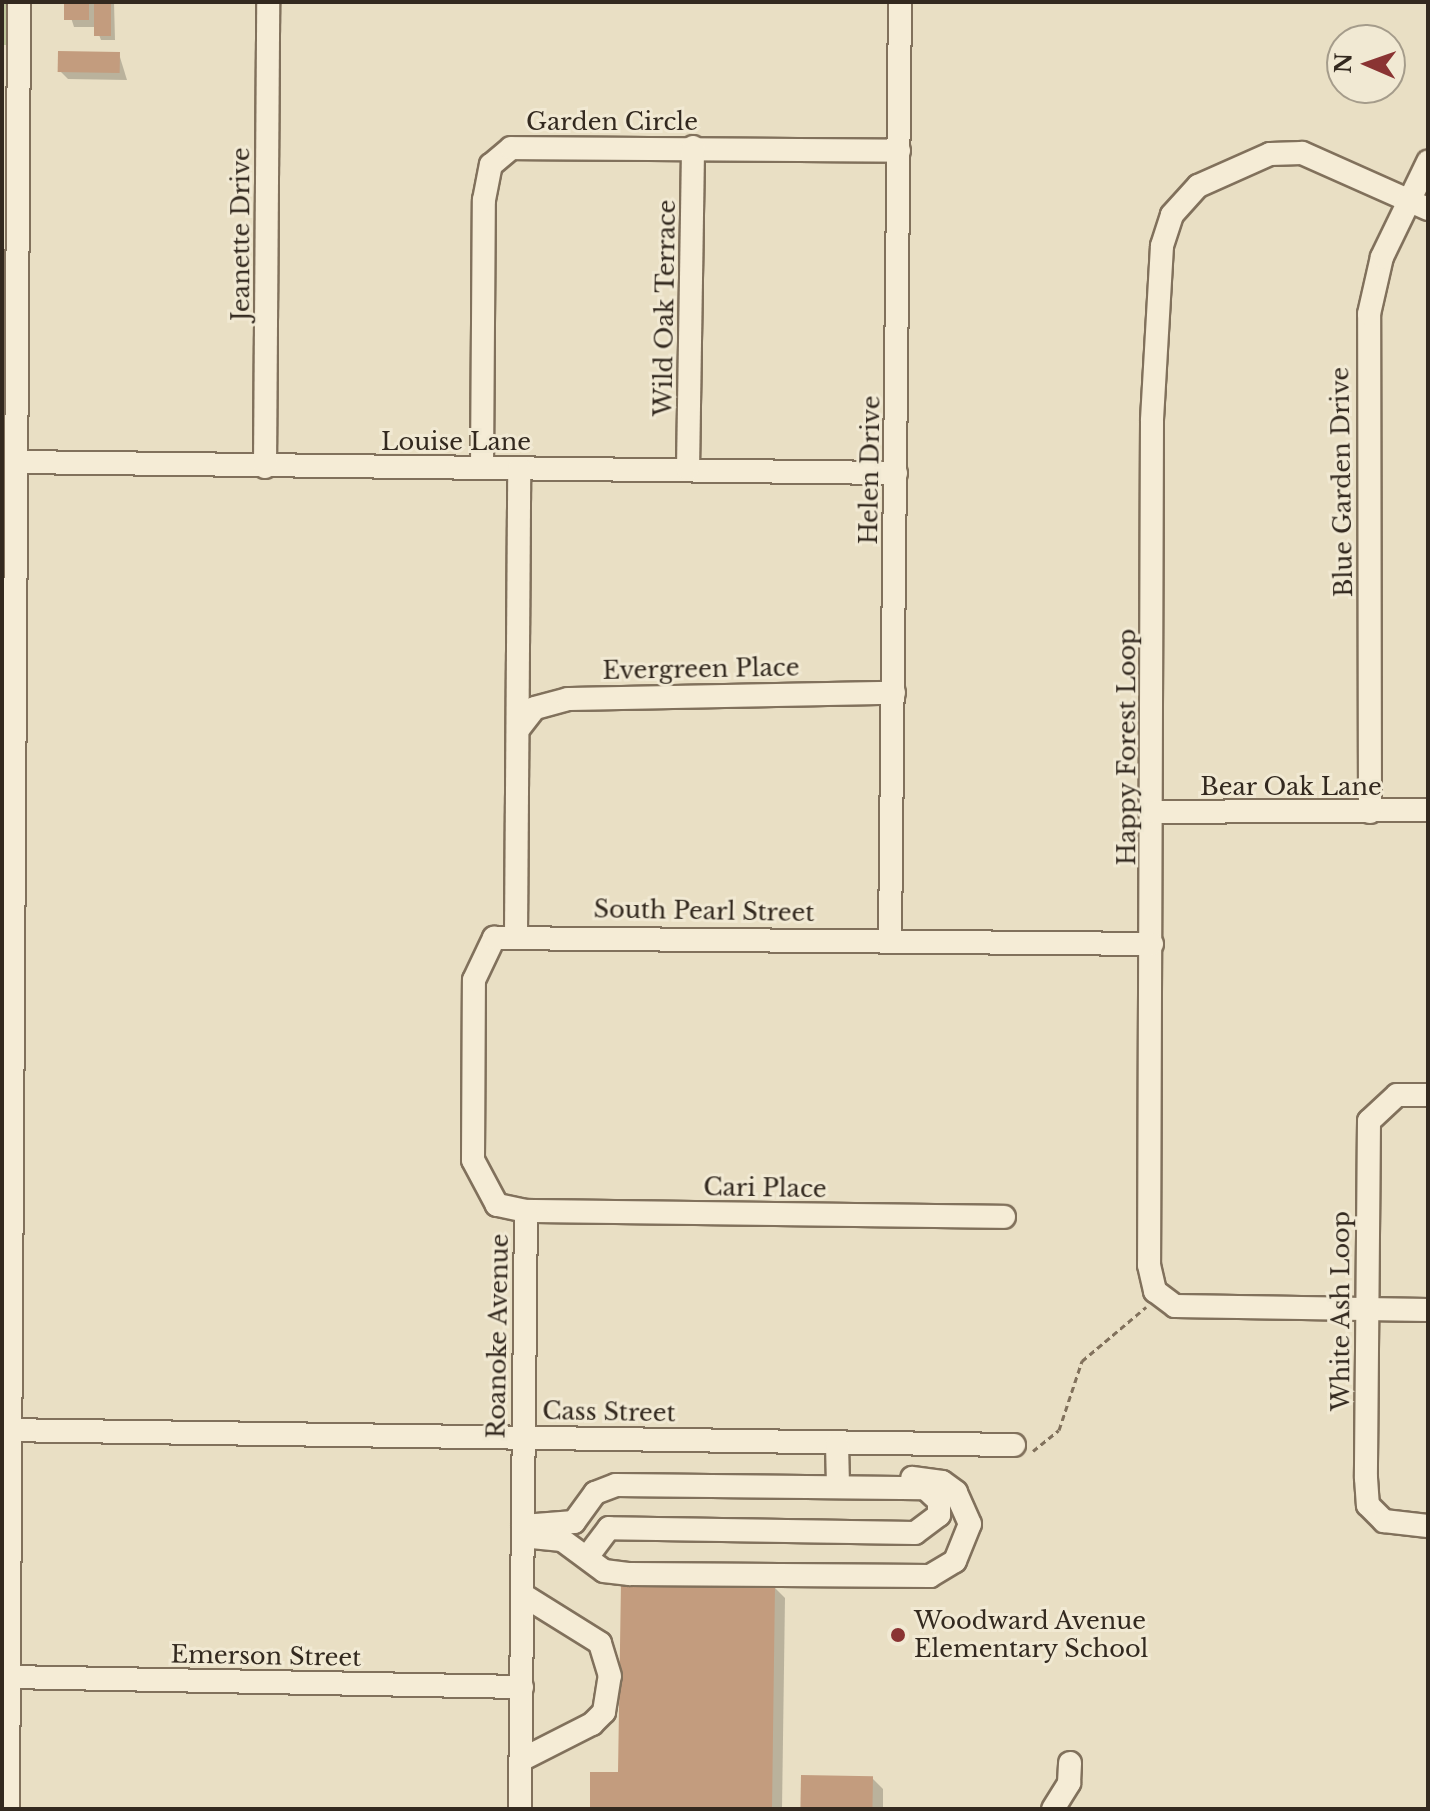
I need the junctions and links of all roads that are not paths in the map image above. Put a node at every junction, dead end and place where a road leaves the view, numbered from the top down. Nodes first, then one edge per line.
1 (19, 2) edge
2 (268, 2) edge
3 (900, 2) edge
4 (693, 147) junction
5 (899, 151) junction
6 (1428, 162) edge
7 (10, 173) edge
8 (1420, 204) edge
9 (9, 421) edge
10 (16, 462) junction
11 (265, 467) junction
12 (482, 467) junction
13 (519, 468) junction
14 (688, 469) junction
15 (896, 473) junction
16 (8, 673) edge
17 (894, 693) junction
18 (520, 727) junction
19 (1428, 810) edge
20 (1155, 812) junction
21 (1370, 812) junction
22 (9, 928) edge
23 (516, 935) junction
24 (890, 939) junction
25 (1152, 944) junction
26 (1428, 1095) edge
27 (526, 1211) junction
28 (1004, 1217) dead end
29 (1368, 1309) junction
30 (1428, 1310) edge
31 (6, 1430) edge
32 (523, 1436) junction
33 (837, 1444) junction
34 (1014, 1445) road end
35 (838, 1480) junction
36 (1428, 1526) edge
37 (523, 1531) junction
38 (589, 1555) junction
39 (523, 1595) junction
40 (9, 1677) junction
41 (522, 1687) junction
42 (521, 1760) junction
43 (1070, 1763) dead end
44 (8, 1809) edge
45 (520, 1809) edge
46 (1053, 1809) edge

1 - 7 street
2 - 11 street, Jeanette Drive
3 - 5 street, Helen Drive
4 - 5 street, Garden Circle
4 - 12 street, Garden Circle
4 - 14 street, Wild Oak Terrace
5 - 15 street, Helen Drive
6 - 8 street, Blue Garden Drive
7 - 9 street
8 - 20 street, Happy Forest Loop
8 - 21 street, Blue Garden Drive
9 - 10 street
10 - 11 street, Louise Lane
10 - 16 street
11 - 12 street, Louise Lane
12 - 13 street, Louise Lane
13 - 14 street, Louise Lane
13 - 18 street
14 - 15 street, Louise Lane
15 - 17 street, Helen Drive
16 - 22 street
17 - 18 street, Evergreen Place
17 - 24 street, Helen Drive
18 - 23 street
19 - 21 street, Bear Oak Lane
20 - 21 street, Bear Oak Lane
20 - 25 street, Happy Forest Loop
22 - 31 street
23 - 24 street, South Pearl Street
23 - 27 street, Roanoke Avenue
24 - 25 street, South Pearl Street
25 - 29 street, Happy Forest Loop
26 - 29 street, White Ash Loop
27 - 28 street, Cari Place
27 - 32 street, Roanoke Avenue
29 - 30 street, Happy Forest Loop
29 - 36 street, White Ash Loop
31 - 32 street, Cass Street
31 - 40 street
32 - 33 street, Cass Street
32 - 37 street, Roanoke Avenue
33 - 34 street, Cass Street
33 - 35 street
35 - 37 street
35 - 38 street
35 - 38 street
37 - 38 street
37 - 39 street, Roanoke Avenue
39 - 41 street, Roanoke Avenue
39 - 42 street
40 - 41 street, Emerson Street
40 - 44 street
41 - 42 street, Roanoke Avenue
42 - 45 street, Roanoke Avenue
43 - 46 street

